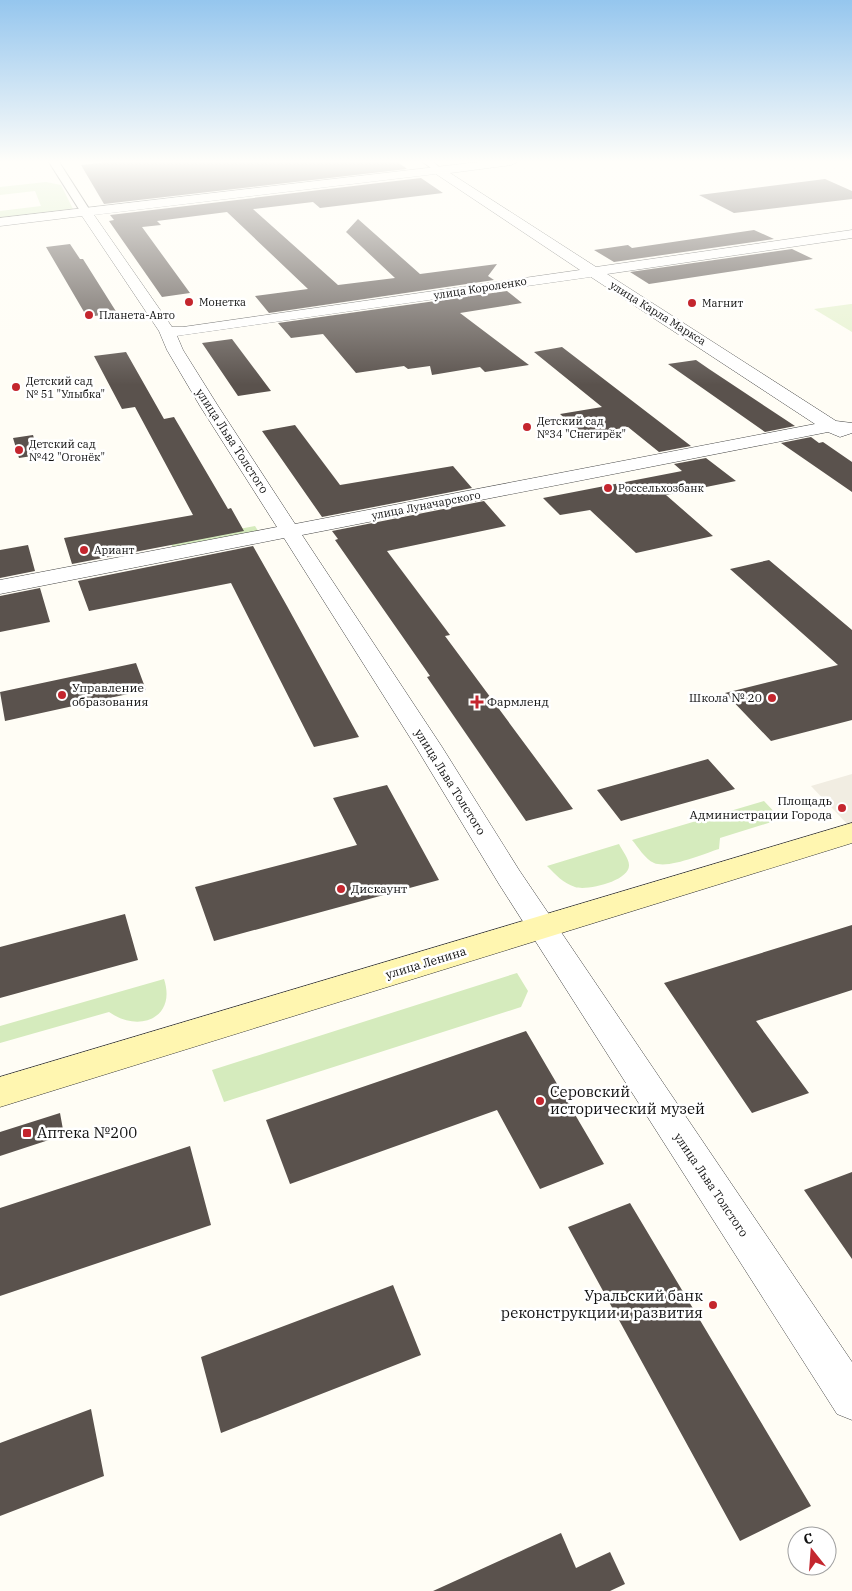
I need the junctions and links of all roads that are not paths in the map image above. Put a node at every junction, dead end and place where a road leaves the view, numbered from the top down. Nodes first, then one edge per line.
1 (103, 236) edge
2 (538, 236) edge
3 (837, 236) edge
4 (591, 272) junction
5 (168, 331) junction
6 (832, 426) junction
7 (852, 428) edge
8 (852, 440) edge
9 (292, 531) junction
10 (0, 587) edge
11 (852, 833) edge
12 (541, 927) junction
13 (0, 1092) edge
14 (852, 1399) edge

1 - 5 street, улица Льва Толстого
2 - 4 street, улица Карла Маркса
3 - 4 street, улица Короленко
4 - 5 street, улица Короленко
4 - 6 street, улица Карла Маркса
5 - 9 street, улица Льва Толстого
6 - 7 street, улица Луначарского
6 - 8 street, улица Карла Маркса
6 - 9 street, улица Луначарского
9 - 10 street, улица Луначарского
9 - 12 street, улица Льва Толстого
11 - 12 main road, улица Ленина
12 - 13 main road, улица Ленина
12 - 14 street, улица Льва Толстого

